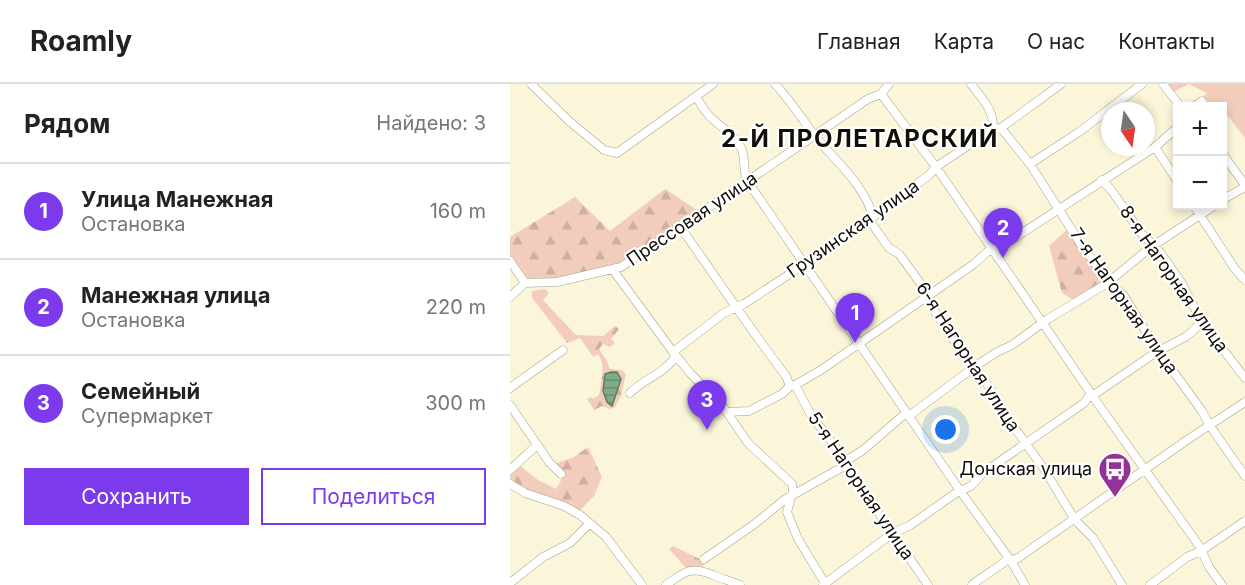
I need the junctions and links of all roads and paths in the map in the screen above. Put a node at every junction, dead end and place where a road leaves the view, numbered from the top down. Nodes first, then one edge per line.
1 (713, 84) edge
2 (775, 84) edge
3 (971, 84) edge
4 (1061, 84) edge
5 (1142, 84) edge
6 (1163, 84) edge
7 (536, 85) edge
8 (884, 88) edge
9 (696, 96) junction
10 (1177, 102) edge
11 (997, 128) junction
12 (1173, 131) edge
13 (814, 135) junction
14 (1155, 147) joint
15 (1141, 156) edge
16 (1224, 156) edge
17 (1030, 164) junction
18 (936, 167) junction
19 (1173, 174) edge
20 (1102, 180) junction
21 (748, 182) junction
22 (1245, 186) edge
23 (1227, 197) edge
24 (1059, 209) junction
25 (1197, 210) edge
26 (1207, 210) edge
27 (1200, 214) junction
28 (872, 219) junction
29 (681, 228) junction
30 (1154, 245) junction
31 (994, 250) junction
32 (510, 261) edge
33 (804, 264) junction
34 (613, 270) junction
35 (1245, 280) edge
36 (1109, 282) junction
37 (525, 283) junction
38 (928, 296) junction
39 (510, 297) edge
40 (737, 307) junction
41 (1043, 322) junction
42 (1203, 322) junction
43 (859, 344) junction
44 (563, 350) dead end
45 (1159, 351) junction
46 (675, 354) junction
47 (972, 368) junction
48 (1245, 378) edge
49 (793, 386) junction
50 (510, 388) edge
51 (630, 393) dead end
52 (1092, 394) junction
53 (1245, 402) edge
54 (510, 405) edge
55 (727, 412) junction
56 (908, 415) junction
57 (1210, 426) junction
58 (537, 445) junction
59 (1025, 445) junction
60 (845, 463) junction
61 (510, 470) edge
62 (1145, 470) junction
63 (561, 474) dead end
64 (1245, 476) edge
65 (510, 484) edge
66 (961, 492) junction
67 (789, 498) junction
68 (1075, 520) junction
69 (1245, 521) edge
70 (589, 524) junction
71 (893, 533) junction
72 (1201, 551) junction
73 (704, 559) dead end
74 (1010, 559) junction
75 (510, 583) edge
76 (642, 585) edge
77 (666, 585) edge
78 (740, 585) edge
79 (825, 585) edge
80 (928, 585) edge
81 (972, 585) edge
82 (1025, 585) edge
83 (1122, 585) edge
84 (1150, 585) edge
85 (1222, 585) edge

1 - 9 street
2 - 13 street, 6-я Нагорная улица
3 - 11 street, 7-я Нагорная улица
4 - 11 street, Грузинская улица
5 - 17 street
6 - 10 street
7 - 9 street
8 - 13 street, Прессовая улица
8 - 18 street
9 - 21 street
11 - 17 street, 7-я Нагорная улица
11 - 18 street, Грузинская улица
12 - 14 street
13 - 21 street, Прессовая улица
13 - 28 street, 6-я Нагорная улица
14 - 19 street
15 - 20 street
16 - 22 street
17 - 24 street, 7-я Нагорная улица
18 - 28 street, Грузинская улица
18 - 31 street
20 - 24 street
20 - 30 street, 8-я Нагорная улица
21 - 29 street, Прессовая улица
21 - 33 street
22 - 23 street
24 - 31 street
24 - 36 street, 7-я Нагорная улица
25 - 27 street
26 - 27 street
27 - 30 street
27 - 35 street
28 - 33 street, Грузинская улица
28 - 38 street, 6-я Нагорная улица
29 - 34 street, Прессовая улица
29 - 40 street, 5-я Нагорная улица
30 - 36 street
30 - 42 street, 8-я Нагорная улица
31 - 38 street
31 - 41 street
32 - 37 street
33 - 40 street, Грузинская улица
33 - 43 street
34 - 37 street, Прессовая улица
34 - 46 street
36 - 41 street
36 - 45 street, 7-я Нагорная улица
37 - 39 street
38 - 43 street
38 - 47 street, 6-я Нагорная улица
40 - 46 street, Грузинская улица
40 - 49 street, 5-я Нагорная улица
41 - 47 street
41 - 52 street
42 - 45 street
42 - 48 street, 8-я Нагорная улица
43 - 49 street
43 - 56 street
44 - 50 street
45 - 52 street
45 - 57 street, 7-я Нагорная улица
46 - 51 street, Грузинская улица
46 - 55 street
47 - 56 street
47 - 59 street, 6-я Нагорная улица
49 - 55 street
49 - 60 street, 5-я Нагорная улица
52 - 59 street
52 - 62 street
53 - 57 street
54 - 58 street
55 - 67 street
56 - 60 street
56 - 66 street
57 - 62 street
57 - 64 street, 7-я Нагорная улица
58 - 61 street
58 - 63 street
59 - 66 street
59 - 68 street, 6-я Нагорная улица
60 - 67 street
60 - 71 street, 5-я Нагорная улица
62 - 68 street
62 - 72 street
65 - 70 street
66 - 71 street
66 - 74 street
67 - 73 street
67 - 79 street
68 - 74 street
68 - 83 street, 6-я Нагорная улица
69 - 72 street
70 - 75 street
70 - 76 street
71 - 79 street
71 - 80 street, 5-я Нагорная улица
72 - 84 street
72 - 85 street
74 - 81 street
74 - 82 street
77 - 78 street

